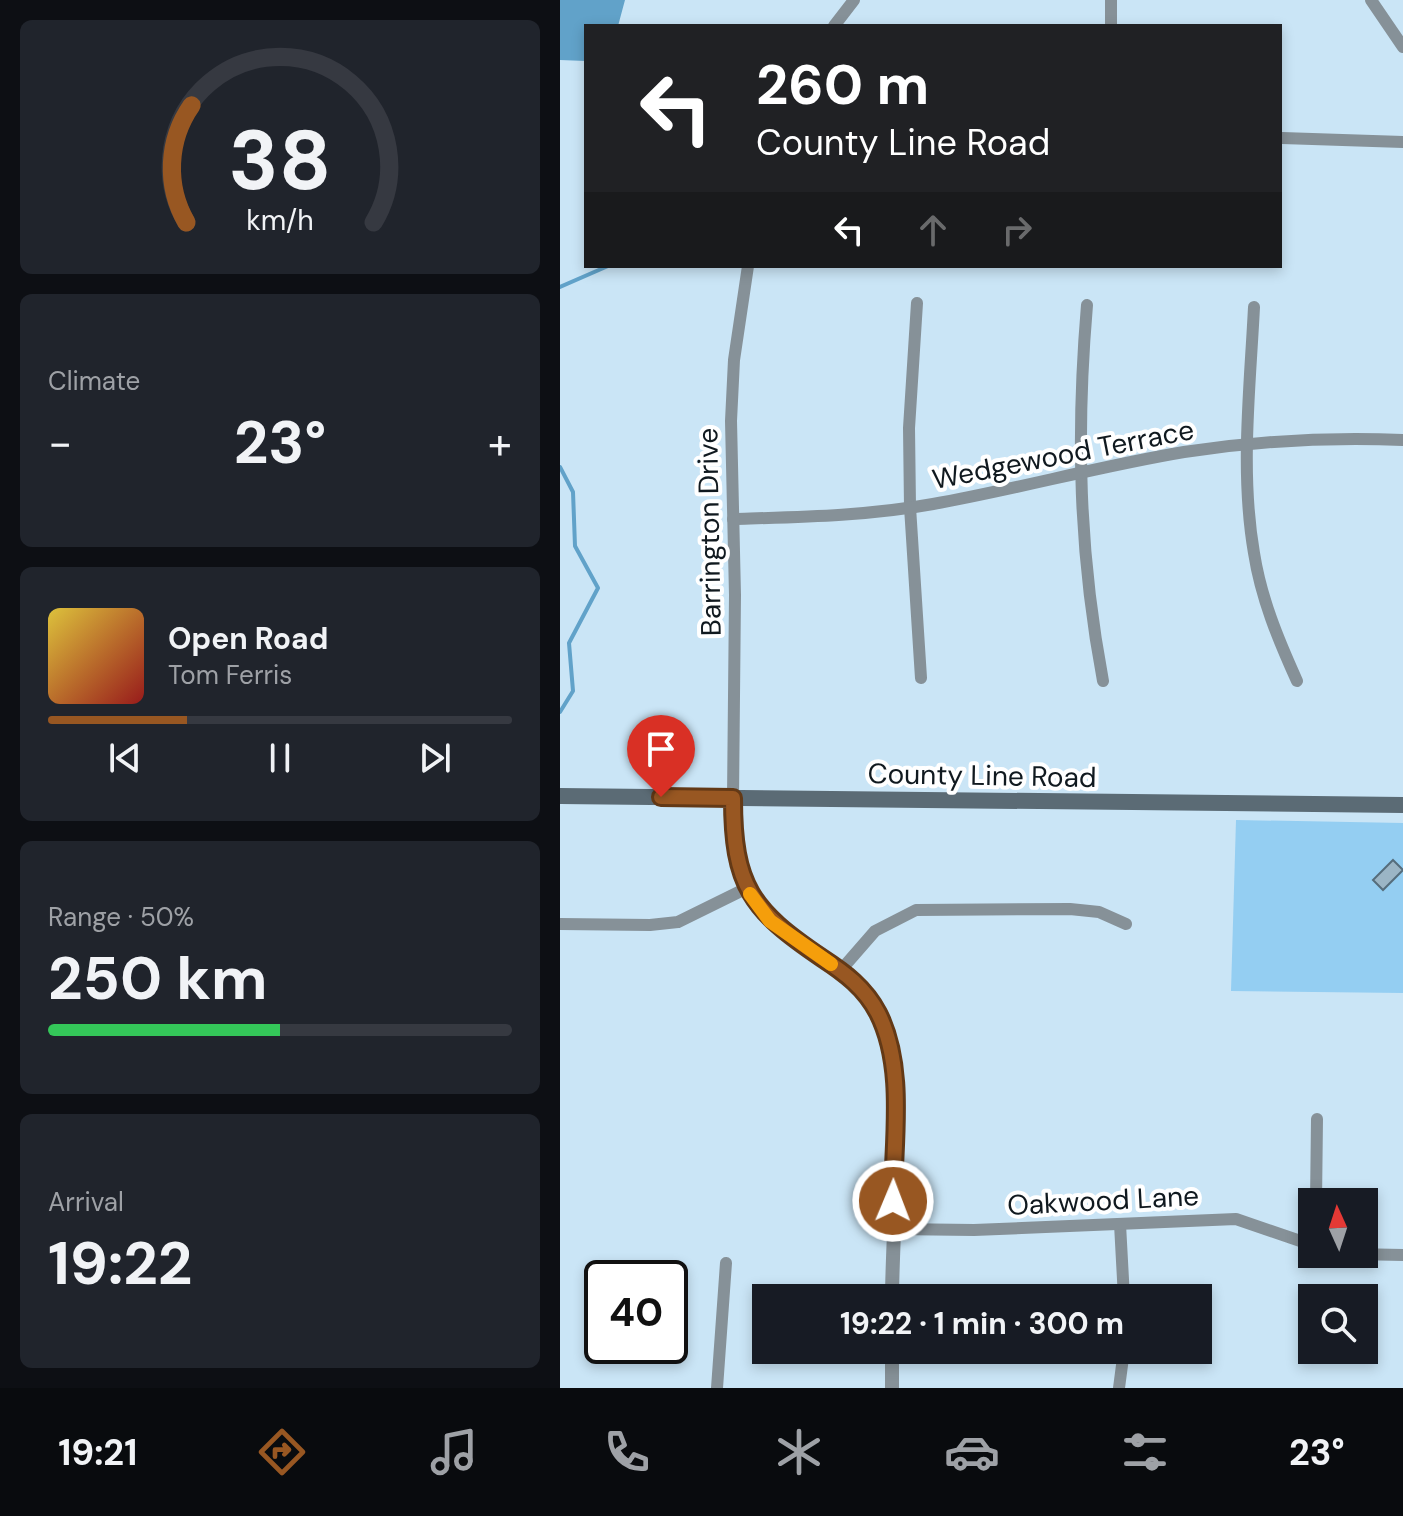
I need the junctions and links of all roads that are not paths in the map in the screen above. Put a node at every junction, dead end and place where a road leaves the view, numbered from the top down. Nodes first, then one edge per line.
1 (854, 0) edge
2 (1111, 0) edge
3 (1373, 1) edge
4 (836, 24) edge
5 (1111, 24) edge
6 (1403, 47) edge
7 (1282, 138) dead end
8 (1403, 142) edge
9 (748, 268) edge
10 (917, 303) dead end
11 (1087, 305) dead end
12 (1254, 307) dead end
13 (1403, 440) edge
14 (1247, 444) junction
15 (1080, 475) junction
16 (910, 507) junction
17 (733, 519) junction
18 (921, 678) dead end
19 (1103, 681) dead end
20 (1297, 681) dead end
21 (560, 796) edge
22 (733, 798) junction
23 (1403, 805) edge
24 (747, 888) junction
25 (560, 924) edge
26 (1126, 924) dead end
27 (841, 970) junction
28 (1317, 1119) dead end
29 (1316, 1188) edge
30 (1120, 1224) junction
31 (892, 1229) junction
32 (1298, 1240) edge
33 (1378, 1254) edge
34 (1403, 1255) edge
35 (726, 1263) dead end
36 (892, 1284) edge
37 (1123, 1284) edge
38 (892, 1364) edge
39 (1122, 1364) edge
40 (717, 1388) edge
41 (892, 1388) edge
42 (1119, 1388) edge

1 - 4 street
2 - 5 street
3 - 6 street
7 - 8 street
9 - 17 street, Barrington Drive
10 - 16 street
11 - 15 street
12 - 14 street
13 - 14 street, Wedgewood Terrace
14 - 15 street, Wedgewood Terrace
14 - 20 street
15 - 16 street, Wedgewood Terrace
15 - 19 street
16 - 17 street, Wedgewood Terrace
16 - 18 street
17 - 22 street, Barrington Drive
21 - 22 main road, County Line Road
22 - 23 main road, County Line Road
22 - 24 street
24 - 25 street
24 - 27 street
26 - 27 street
27 - 31 street
28 - 29 street
30 - 31 street, Oakwood Lane
30 - 32 street, Oakwood Lane
30 - 37 street
31 - 36 street
33 - 34 street
35 - 40 street
38 - 41 street
39 - 42 street

